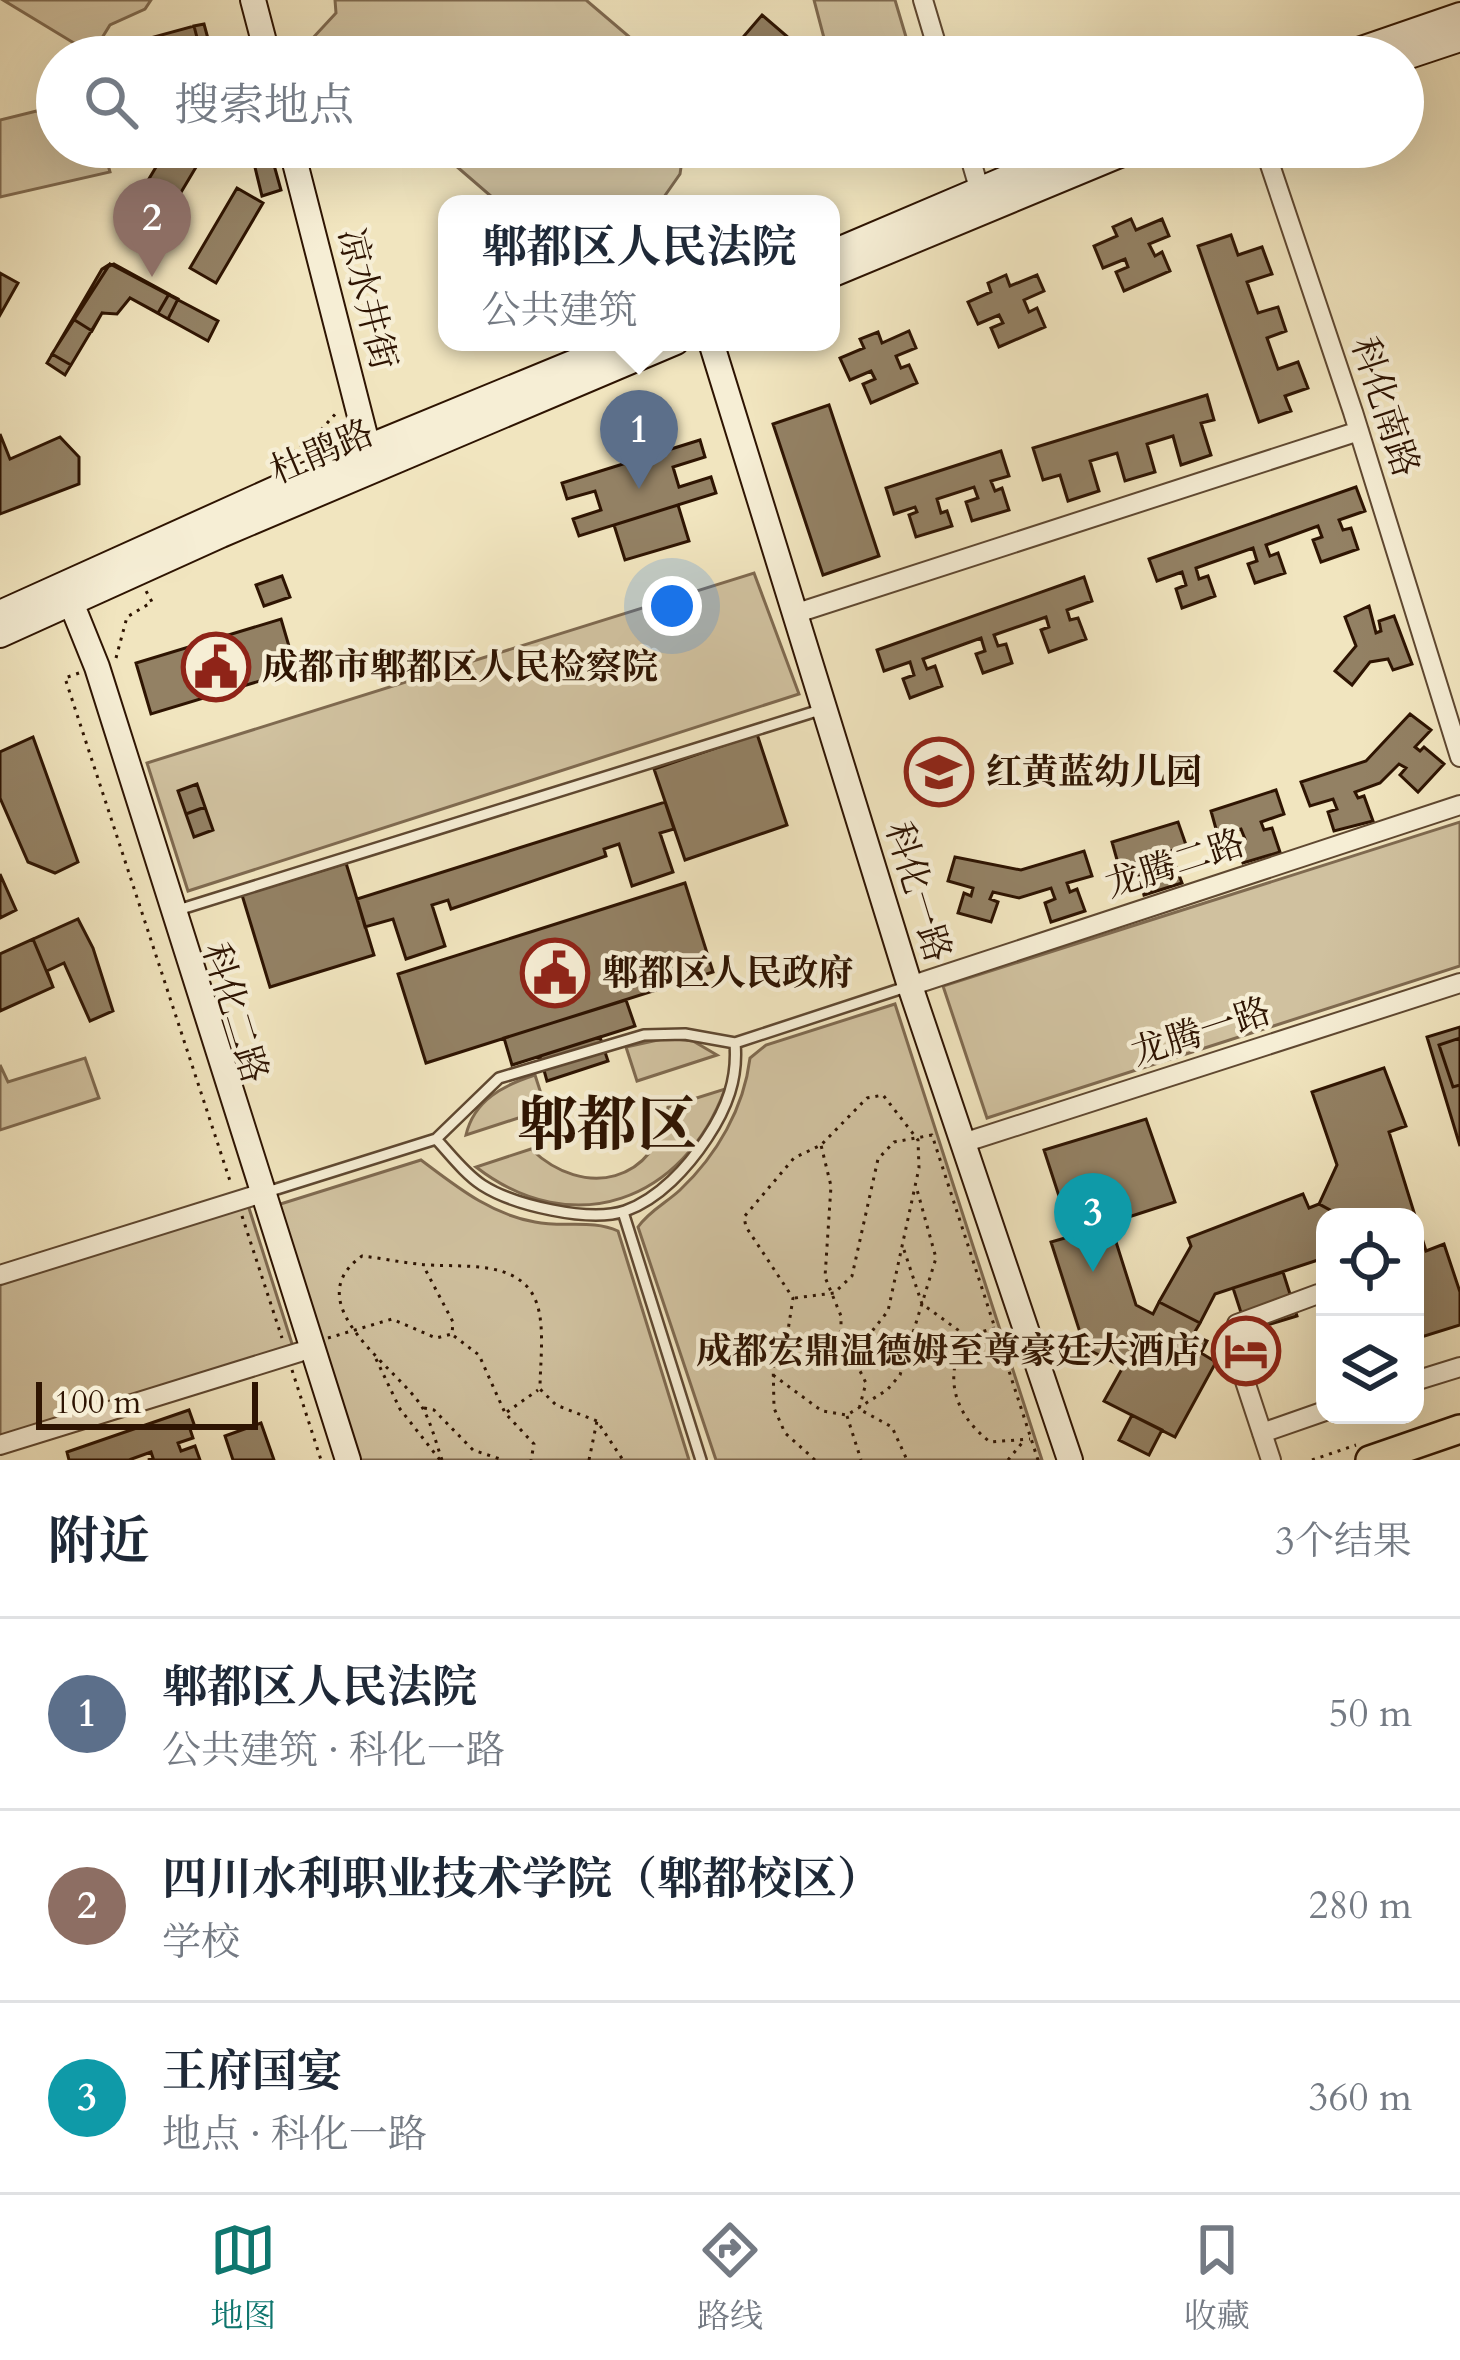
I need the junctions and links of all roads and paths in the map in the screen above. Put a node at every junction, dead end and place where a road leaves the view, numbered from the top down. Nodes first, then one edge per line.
1 (253, 0) edge
2 (923, 0) edge
3 (1460, 16) edge
4 (262, 36) edge
5 (934, 36) edge
6 (1400, 36) edge
7 (1460, 39) edge
8 (1424, 51) edge
9 (296, 168) edge
10 (973, 168) edge
11 (1028, 168) edge
12 (1088, 168) edge
13 (1271, 168) edge
14 (979, 188) junction
15 (840, 249) edge
16 (840, 271) edge
17 (603, 351) edge
18 (652, 351) edge
19 (713, 351) edge
20 (340, 408) dead end
21 (1359, 431) junction
22 (370, 458) junction
23 (276, 466) dead end
24 (138, 575) junction
25 (62, 602) junction
26 (0, 613) edge
27 (794, 614) junction
28 (0, 635) edge
29 (92, 669) junction
30 (824, 709) junction
31 (1460, 757) edge
32 (1460, 805) edge
33 (171, 912) junction
34 (1460, 983) edge
35 (910, 986) junction
36 (735, 1043) junction
37 (436, 1139) junction
38 (918, 1140) junction
39 (962, 1143) junction
40 (821, 1144) junction
41 (914, 1181) junction
42 (251, 1197) junction
43 (623, 1212) junction
44 (903, 1248) junction
45 (424, 1265) junction
46 (0, 1275) edge
47 (834, 1293) junction
48 (1316, 1295) edge
49 (793, 1298) junction
50 (922, 1304) junction
51 (995, 1328) junction
52 (352, 1331) junction
53 (452, 1334) junction
54 (869, 1335) junction
55 (968, 1336) junction
56 (841, 1341) junction
57 (294, 1354) junction
58 (376, 1358) junction
59 (854, 1359) junction
60 (1460, 1366) edge
61 (771, 1375) junction
62 (1424, 1378) edge
63 (540, 1389) junction
64 (422, 1408) junction
65 (859, 1408) junction
66 (505, 1413) junction
67 (1316, 1414) edge
68 (847, 1415) junction
69 (597, 1421) junction
70 (1460, 1429) edge
71 (1262, 1433) junction
72 (20, 1439) junction
73 (1031, 1439) junction
74 (1022, 1442) junction
75 (0, 1445) edge
76 (27, 1460) edge
77 (321, 1460) edge
78 (334, 1460) edge
79 (347, 1460) edge
80 (441, 1460) edge
81 (503, 1460) edge
82 (531, 1460) edge
83 (589, 1460) edge
84 (622, 1460) edge
85 (701, 1460) edge
86 (815, 1460) edge
87 (861, 1460) edge
88 (907, 1460) edge
89 (1008, 1460) edge
90 (1038, 1460) edge
91 (1070, 1460) edge
92 (1271, 1460) edge
93 (1370, 1460) edge

1 - 4 street
2 - 5 street
3 - 6 street
7 - 8 street
9 - 22 street, 凉水井街
10 - 14 street
11 - 14 street
12 - 16 street
13 - 21 street, 科化南路
14 - 15 street
17 - 22 street, 杜鹃路
18 - 22 street, 杜鹃路
19 - 27 street, 科化一路
20 - 23 path
21 - 27 street
21 - 31 street, 科化南路
22 - 24 street, 杜鹃路
22 - 25 street, 杜鹃路
24 - 25 street, 杜鹃路
24 - 29 path
25 - 26 street, 杜鹃路
25 - 28 street, 杜鹃路
25 - 29 street, 科化二路
27 - 30 street, 科化一路
29 - 33 street, 科化二路
29 - 42 path
30 - 33 lane
30 - 35 street, 科化一路
32 - 35 street, 龙腾二路
33 - 42 street, 科化二路
34 - 39 street, 龙腾一路
35 - 36 lane
35 - 39 street, 科化一路
36 - 37 lane
36 - 43 lane
37 - 42 lane
37 - 43 lane
38 - 40 path
38 - 41 path
38 - 47 path
38 - 51 path
39 - 91 street, 科化一路
40 - 47 path
40 - 49 path
41 - 44 path
41 - 50 path
42 - 46 street
42 - 57 street, 科化二路
42 - 57 path
42 - 79 street
43 - 85 lane
44 - 50 path
44 - 54 path
45 - 52 path
45 - 53 path
45 - 63 path
47 - 49 path
47 - 56 path
48 - 71 street
49 - 61 path
50 - 55 path
50 - 65 path
51 - 55 path
51 - 73 path
52 - 53 path
52 - 58 path
53 - 66 path
54 - 56 path
54 - 59 path
55 - 74 path
56 - 59 path
57 - 72 street
57 - 77 path
57 - 78 street, 科化二路
58 - 64 path
58 - 80 path
59 - 65 path
60 - 62 street
61 - 68 path
61 - 86 path
63 - 66 path
63 - 69 path
64 - 80 path
64 - 81 path
65 - 68 path
65 - 88 path
66 - 82 path
67 - 71 street
68 - 87 path
69 - 83 path
69 - 84 path
70 - 93 main road
71 - 92 street
72 - 75 street
72 - 76 street
73 - 74 path
73 - 90 path
74 - 89 path

